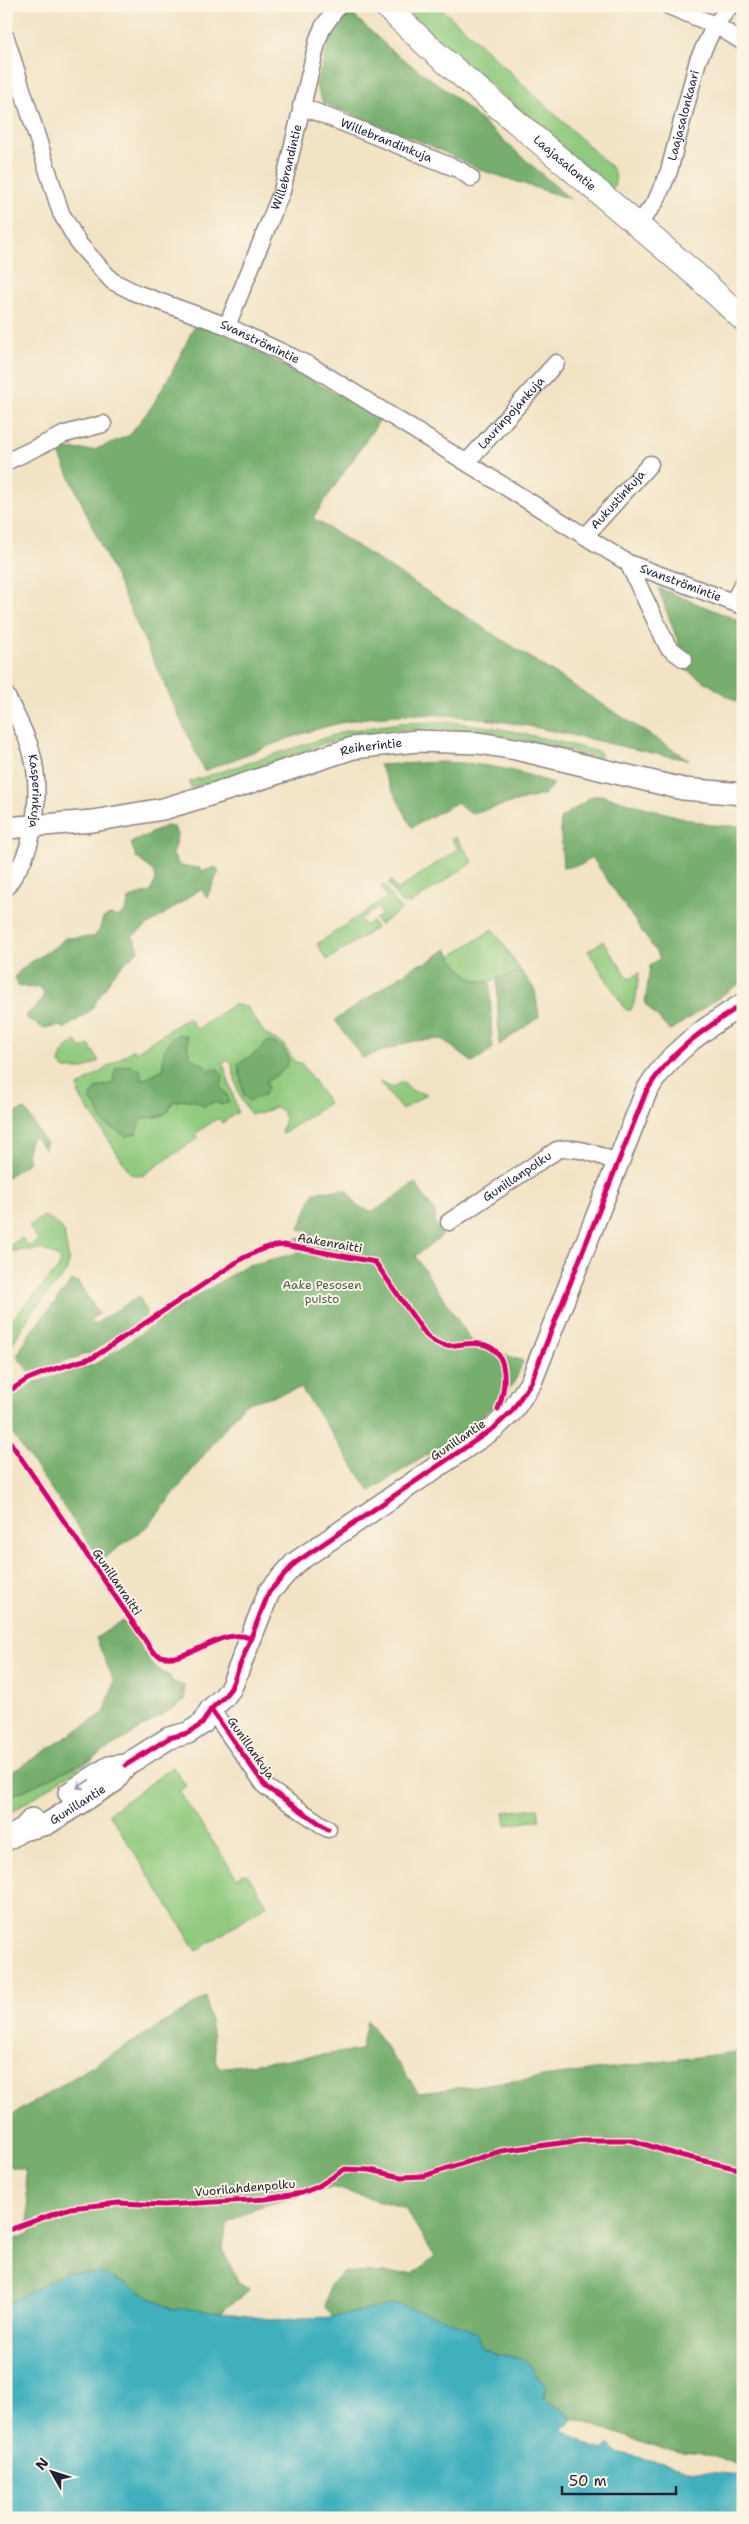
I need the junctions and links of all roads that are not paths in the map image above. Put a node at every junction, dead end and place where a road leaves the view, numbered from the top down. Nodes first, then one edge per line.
1 (338, 6) edge
2 (386, 6) edge
3 (669, 6) edge
4 (730, 6) edge
5 (715, 25) junction
6 (6, 38) edge
7 (743, 42) edge
8 (301, 106) junction
9 (471, 178) dead end
10 (638, 225) junction
11 (743, 319) edge
12 (227, 326) junction
13 (556, 363) dead end
14 (103, 424) dead end
15 (6, 462) edge
16 (467, 462) junction
17 (650, 464) dead end
18 (584, 536) junction
19 (628, 563) junction
20 (743, 584) edge
21 (738, 604) edge
22 (684, 659) dead end
23 (6, 695) edge
24 (743, 794) edge
25 (34, 825) junction
26 (6, 828) edge
27 (6, 888) edge
28 (743, 1004) edge
29 (619, 1163) junction
30 (450, 1222) dead end
31 (211, 1709) junction
32 (328, 1828) dead end
33 (14, 1835) edge

1 - 8 street, Willebrandintie
2 - 10 main road, Laajasalontie
3 - 5 street
4 - 5 street, Laajasalonkaari
5 - 7 street
5 - 10 street, Laajasalonkaari
6 - 12 street, Svanströmintie
8 - 9 street, Willebrandinkuja
8 - 12 street, Willebrandintie
10 - 11 main road, Laajasalontie
12 - 16 street, Svanströmintie
13 - 16 street, Laurinpojankuja
14 - 15 street
16 - 18 street, Svanströmintie
17 - 18 street, Aukustinkuja
18 - 19 street, Svanströmintie
19 - 21 street, Svanströmintie
19 - 22 street, Svanströmintie
20 - 21 street, Svanströmintie
23 - 25 street, Kasperinkuja
24 - 25 street, Reiherintie
25 - 26 street, Reiherintie
25 - 27 street, Kasperinkuja
28 - 29 street, Gunillantie
29 - 30 street, Gunillanpolku
29 - 31 street, Gunillantie
31 - 32 street, Gunillankuja
31 - 33 street, Gunillantie

